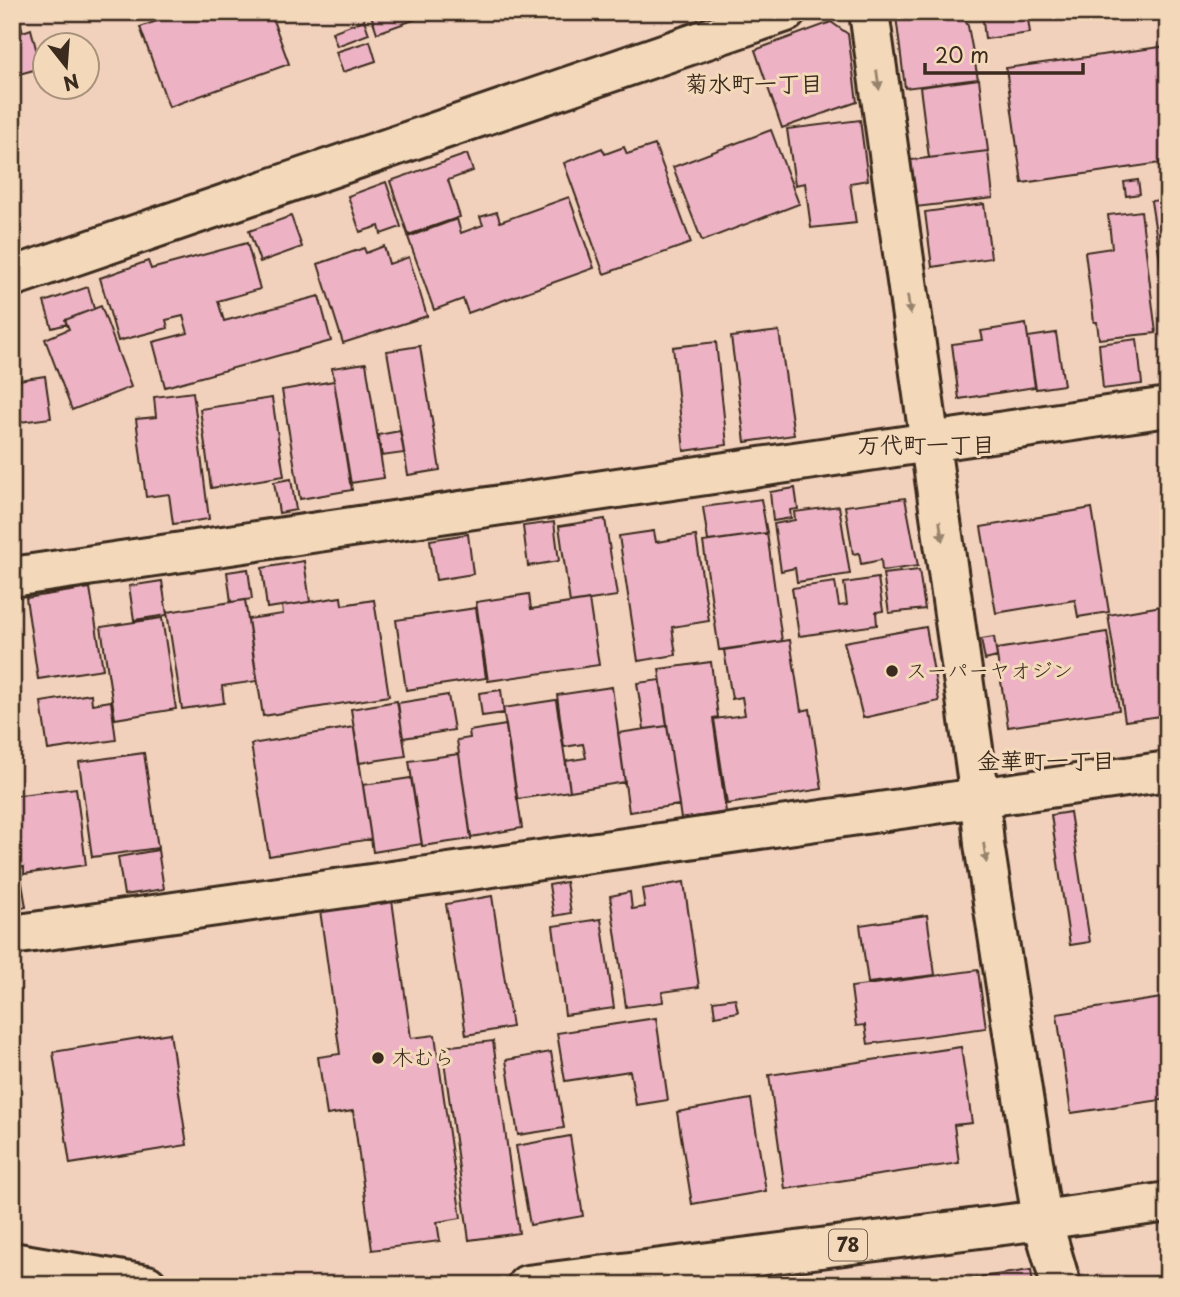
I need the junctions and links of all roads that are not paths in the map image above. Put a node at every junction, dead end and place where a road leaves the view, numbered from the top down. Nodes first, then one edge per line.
1 (786, 12) edge
2 (869, 12) edge
3 (12, 276) edge
4 (1168, 407) edge
5 (928, 442) junction
6 (12, 578) edge
7 (1168, 771) edge
8 (979, 799) junction
9 (12, 935) edge
10 (1168, 1202) edge
11 (1042, 1220) junction
12 (12, 1262) edge
13 (147, 1285) edge
14 (527, 1285) edge
15 (1061, 1285) edge

1 - 3 street
2 -> 5 street
4 - 5 street
5 - 6 street
5 -> 8 street
7 - 8 street
8 - 9 street
8 -> 11 street
10 - 11 street, 78
11 - 14 street, 78
11 - 15 street
12 - 13 street

